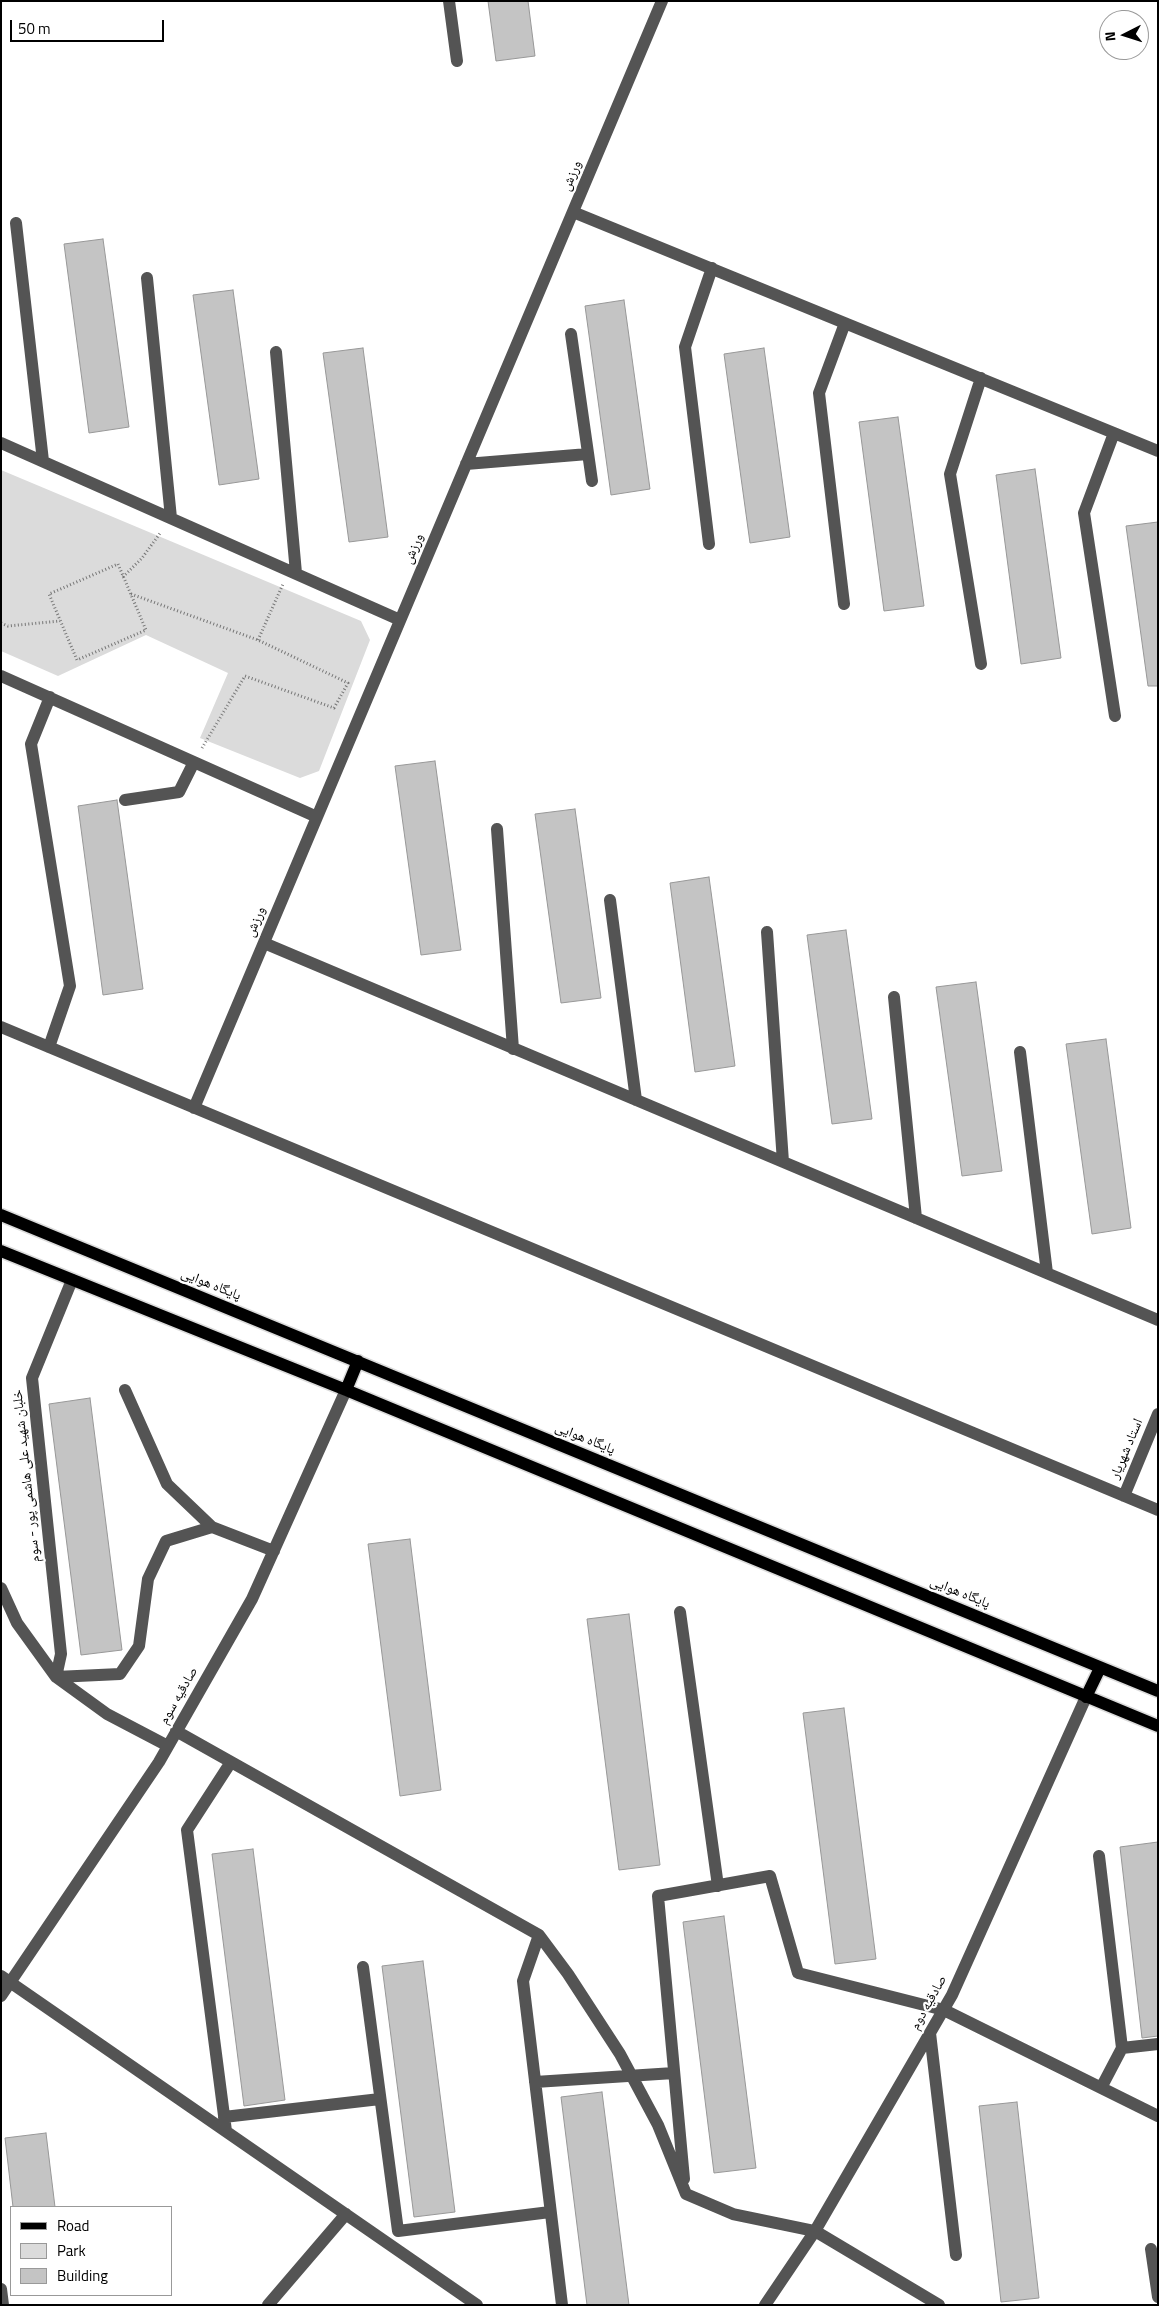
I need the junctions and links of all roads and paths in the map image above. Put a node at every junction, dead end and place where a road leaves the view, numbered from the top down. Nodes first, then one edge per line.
1 (449, 1) edge
2 (662, 1) edge
3 (457, 61) dead end
4 (573, 212) junction
5 (16, 224) dead end
6 (712, 268) junction
7 (147, 278) dead end
8 (845, 323) junction
9 (571, 334) dead end
10 (276, 352) dead end
11 (981, 378) junction
12 (1114, 433) junction
13 (1, 443) edge
14 (1158, 451) edge
15 (588, 454) junction
16 (43, 461) junction
17 (466, 464) junction
18 (592, 481) dead end
19 (171, 518) junction
20 (709, 544) dead end
21 (293, 572) junction
22 (123, 577) junction
23 (130, 594) junction
24 (844, 604) dead end
25 (400, 620) junction
26 (60, 621) junction
27 (1, 624) edge
28 (258, 640) junction
29 (981, 664) dead end
30 (1, 676) edge
31 (50, 697) junction
32 (1115, 716) dead end
33 (194, 762) junction
34 (125, 800) dead end
35 (317, 817) junction
36 (497, 829) dead end
37 (610, 900) dead end
38 (767, 932) dead end
39 (264, 943) junction
40 (894, 997) dead end
41 (1, 1027) edge
42 (49, 1048) junction
43 (514, 1048) junction
44 (1020, 1052) dead end
45 (636, 1100) junction
46 (194, 1108) junction
47 (783, 1162) junction
48 (1, 1215) edge
49 (916, 1218) junction
50 (1, 1251) edge
51 (1047, 1273) junction
52 (72, 1280) junction
53 (1158, 1320) edge
54 (358, 1361) junction
55 (125, 1390) dead end
56 (346, 1390) junction
57 (1158, 1414) edge
58 (1124, 1496) junction
59 (1158, 1510) edge
60 (212, 1527) junction
61 (274, 1551) junction
62 (1, 1588) edge
63 (680, 1612) dead end
64 (1100, 1668) junction
65 (56, 1677) junction
66 (1158, 1691) edge
67 (1086, 1697) junction
68 (1158, 1726) edge
69 (176, 1731) junction
70 (168, 1746) junction
71 (231, 1762) junction
72 (1099, 1856) dead end
73 (718, 1886) junction
74 (538, 1935) junction
75 (363, 1967) dead end
76 (6, 1979) edge
77 (1, 1996) edge
78 (944, 2010) junction
79 (930, 2033) junction
80 (1158, 2044) edge
81 (1122, 2048) junction
82 (674, 2073) junction
83 (630, 2076) junction
84 (535, 2082) junction
85 (1101, 2088) junction
86 (380, 2099) junction
87 (1158, 2116) edge
88 (224, 2117) junction
89 (226, 2131) junction
90 (686, 2194) junction
91 (550, 2212) junction
92 (346, 2214) junction
93 (815, 2231) junction
94 (1151, 2249) dead end
95 (956, 2255) dead end
96 (1, 2289) edge
97 (1158, 2296) edge
98 (3, 2305) edge
99 (268, 2305) edge
100 (477, 2305) edge
101 (562, 2305) edge
102 (765, 2305) edge
103 (939, 2305) edge

1 - 3 street
2 - 4 street, ورزش
4 - 6 street
4 - 17 street, ورزش
5 - 16 street
6 - 8 street
6 - 20 street
7 - 19 street
8 - 11 street
8 - 24 street
9 - 15 street
10 - 21 street
11 - 12 street
11 - 29 street
12 - 14 street
12 - 32 street
13 - 16 street
15 - 17 street
15 - 18 street
16 - 19 street
17 - 25 street, ورزش
19 - 21 street
19 - 22 path
21 - 25 street
21 - 28 path
22 - 23 path
22 - 26 path
23 - 26 path
23 - 28 path
25 - 35 street, ورزش
26 - 27 path
28 - 33 path
30 - 31 street
31 - 33 street
31 - 42 street
33 - 34 street
33 - 35 street
35 - 39 street, ورزش
36 - 43 street
37 - 45 street
38 - 47 street
39 - 43 street
39 - 46 street, ورزش
40 - 49 street
41 - 42 street
42 - 46 street
43 - 45 street
44 - 51 street
45 - 47 street
46 - 58 street
47 - 49 street
48 - 54 main road, پایگاه هوایی
49 - 51 street
50 - 52 main road
51 - 53 street
52 - 56 main road
52 - 65 street, خلبان شهید علی هاشمی پور - سوم
54 - 56 main road
54 - 64 main road, پایگاه هوایی
55 - 60 street
56 - 61 street, صادقیه سوم
56 - 67 main road
57 - 58 street, استاد شهریار
58 - 59 street
60 - 61 street
60 - 65 street
61 - 69 street, صادقیه سوم
62 - 65 street
63 - 73 street
64 - 66 main road, پایگاه هوایی
64 - 67 main road
65 - 70 street
67 - 68 main road
67 - 78 street, صادقیه دوم
69 - 70 street, صادقیه سوم
69 - 71 street
70 - 76 street, صادقیه سوم
71 - 74 street
71 - 88 street
72 - 81 street
73 - 78 street
73 - 82 street
74 - 83 street
74 - 84 street
75 - 86 street
76 - 77 street, صادقیه سوم
76 - 89 street
78 - 79 street, صادقیه دوم
78 - 85 street
79 - 93 street, صادقیه دوم
79 - 95 street
80 - 81 street
81 - 85 street
82 - 83 street
82 - 90 street
83 - 84 street
83 - 90 street
84 - 91 street
85 - 87 street
86 - 88 street
86 - 91 street
88 - 89 street
89 - 92 street
90 - 93 street
91 - 101 street
92 - 99 street
92 - 100 street
93 - 102 street, صادقیه دوم
93 - 103 street
94 - 97 street
96 - 98 street

